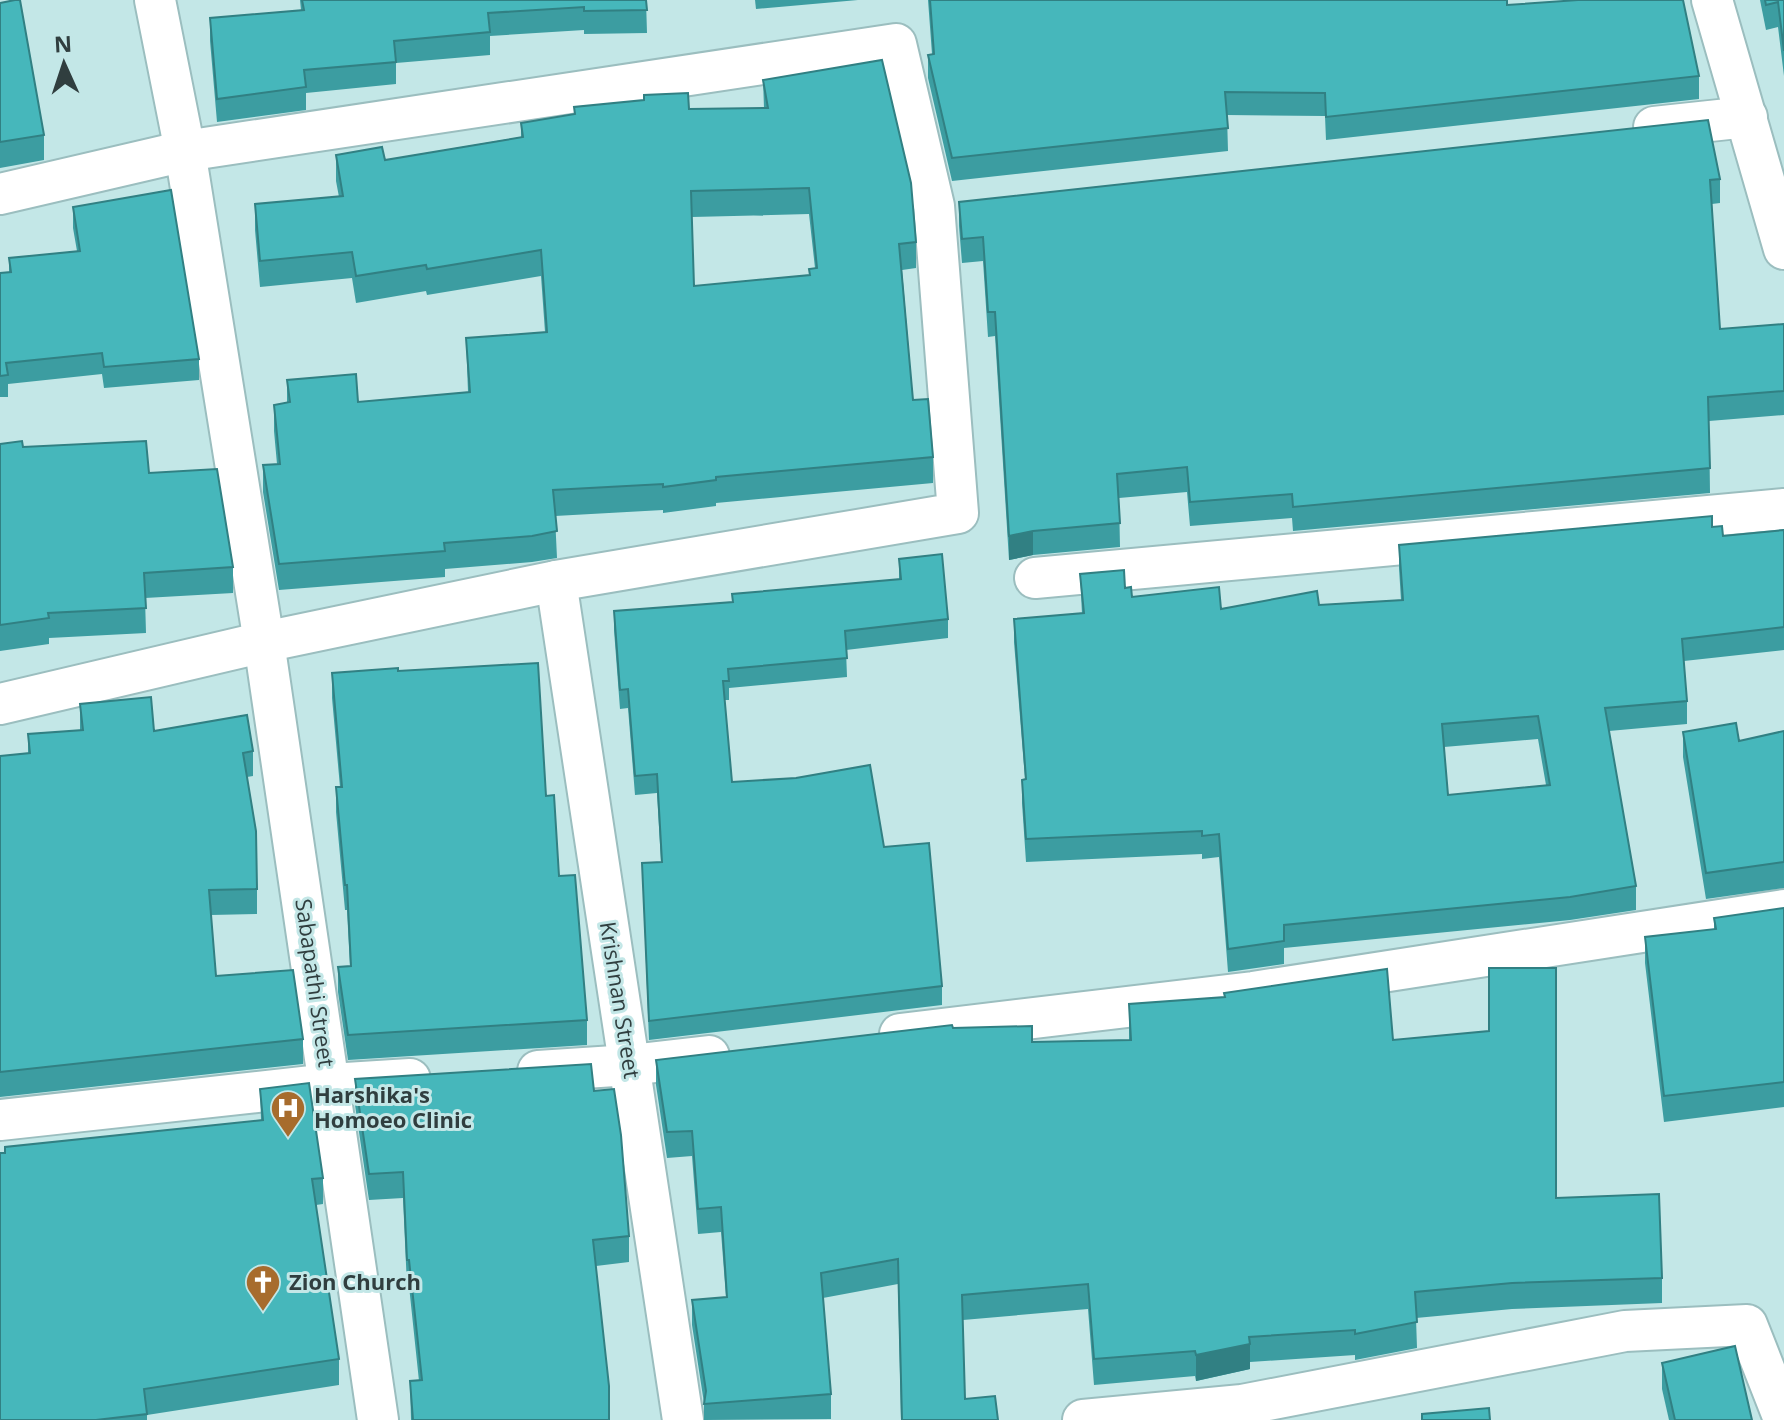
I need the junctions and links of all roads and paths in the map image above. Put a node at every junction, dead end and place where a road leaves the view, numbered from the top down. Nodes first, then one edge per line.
1 (155, 0) edge
2 (1712, 0) edge
3 (1747, 117) junction
4 (1622, 131) edge
5 (185, 151) junction
6 (0, 194) edge
7 (1784, 249) edge
8 (1784, 509) edge
9 (1035, 578) dead end
10 (556, 581) junction
11 (264, 642) junction
12 (0, 704) edge
13 (1784, 910) edge
14 (864, 1038) edge
15 (739, 1053) edge
16 (630, 1065) junction
17 (503, 1073) edge
18 (440, 1077) edge
19 (330, 1084) junction
20 (0, 1120) edge
21 (1244, 1412) edge
22 (1784, 1419) edge
23 (378, 1420) edge
24 (683, 1420) edge
25 (1083, 1420) edge

1 - 5 street, Sabapathi Street
2 - 3 street
3 - 4 street
3 - 7 street
5 - 6 street
5 - 10 street
5 - 11 street, Sabapathi Street
8 - 9 street
10 - 11 street
10 - 16 street, Krishnan Street
11 - 12 street
11 - 19 street, Sabapathi Street
13 - 14 street
15 - 16 street
16 - 17 street
16 - 24 street, Krishnan Street
18 - 19 street
19 - 20 street
19 - 23 street, Sabapathi Street
21 - 22 street
21 - 25 street

